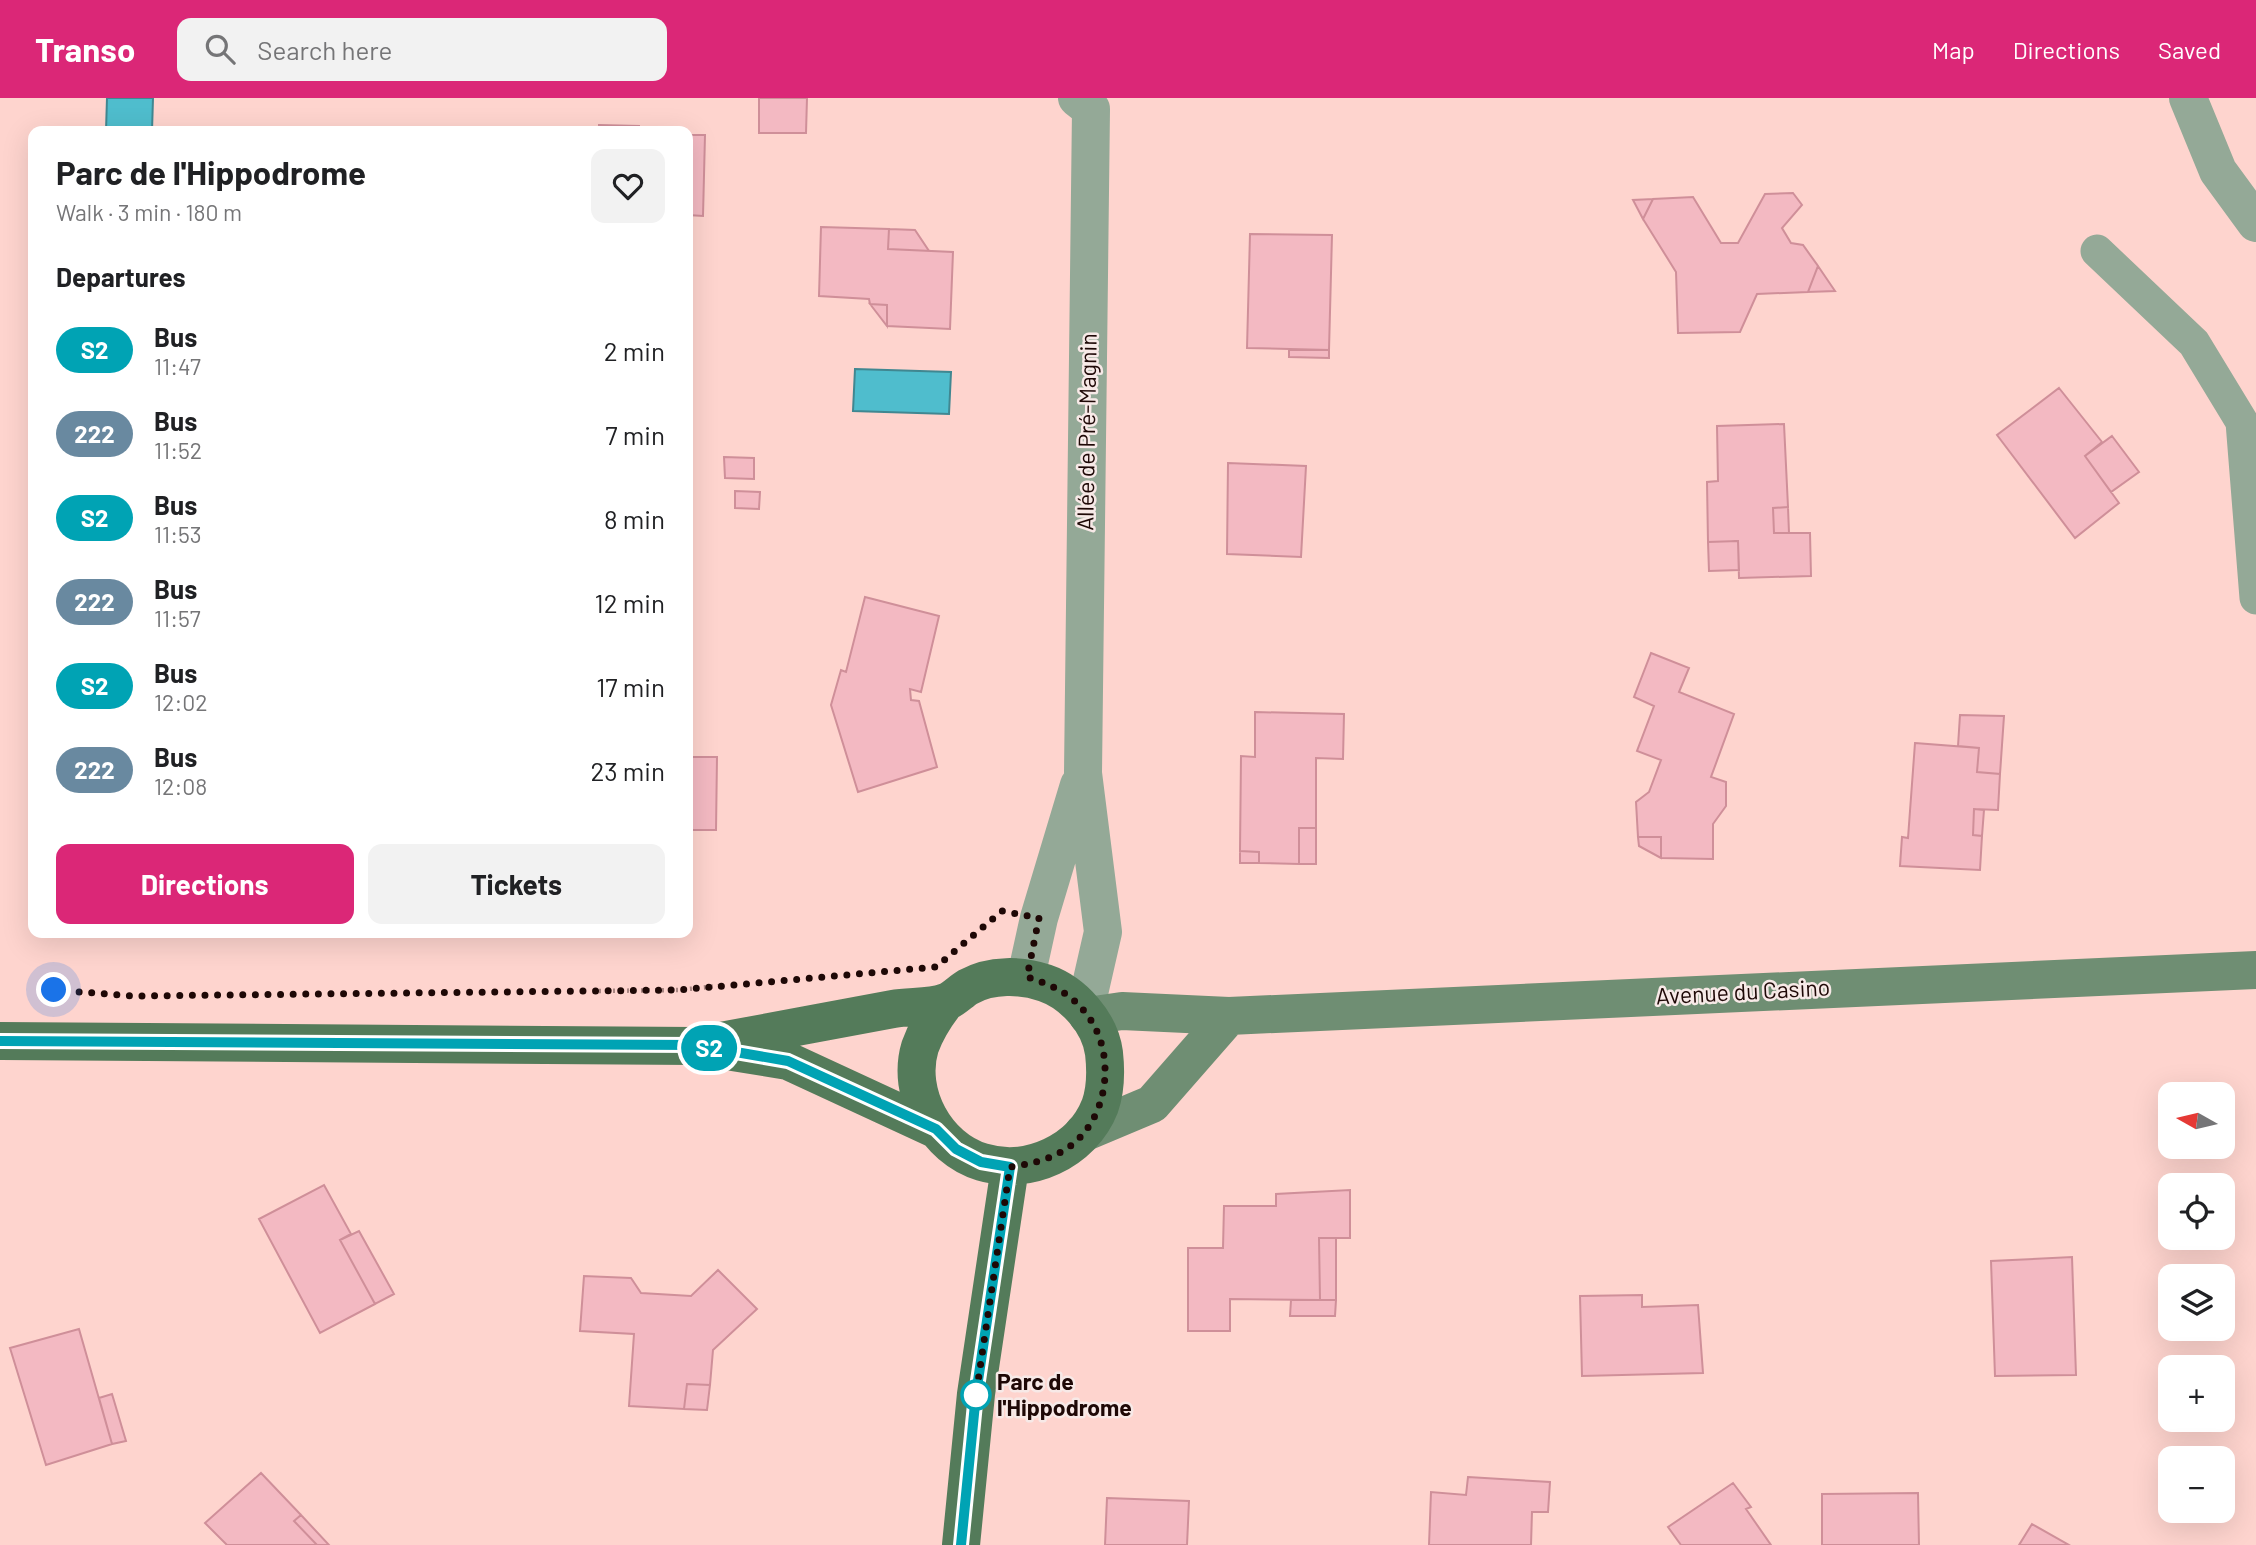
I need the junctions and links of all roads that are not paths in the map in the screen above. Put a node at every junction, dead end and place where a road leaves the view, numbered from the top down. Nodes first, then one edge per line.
1 (1077, 98) edge
2 (2188, 98) edge
3 (2256, 223) edge
4 (2097, 251) dead end
5 (2256, 598) edge
6 (1083, 773) junction
7 (2256, 970) edge
8 (1027, 977) junction
9 (946, 1002) junction
10 (1086, 1013) junction
11 (1229, 1016) junction
12 (0, 1041) edge
13 (695, 1045) junction
14 (936, 1129) junction
15 (1083, 1133) junction
16 (1010, 1167) junction
17 (961, 1545) edge

1 - 6 street, Allée de Pré-Magnin
2 - 3 street
4 - 5 lane
6 - 8 street, Allée de Pré-Magnin
6 - 10 street, Allée de Pré-Magnin
7 - 11 street, Avenue du Casino
8 - 9 main road
8 - 10 main road
9 - 13 main road
9 - 14 main road
10 - 11 street, Avenue du Casino
10 - 15 main road
11 - 15 street
12 - 13 main road
13 - 14 main road
14 - 16 main road
15 - 16 main road
16 - 17 main road

